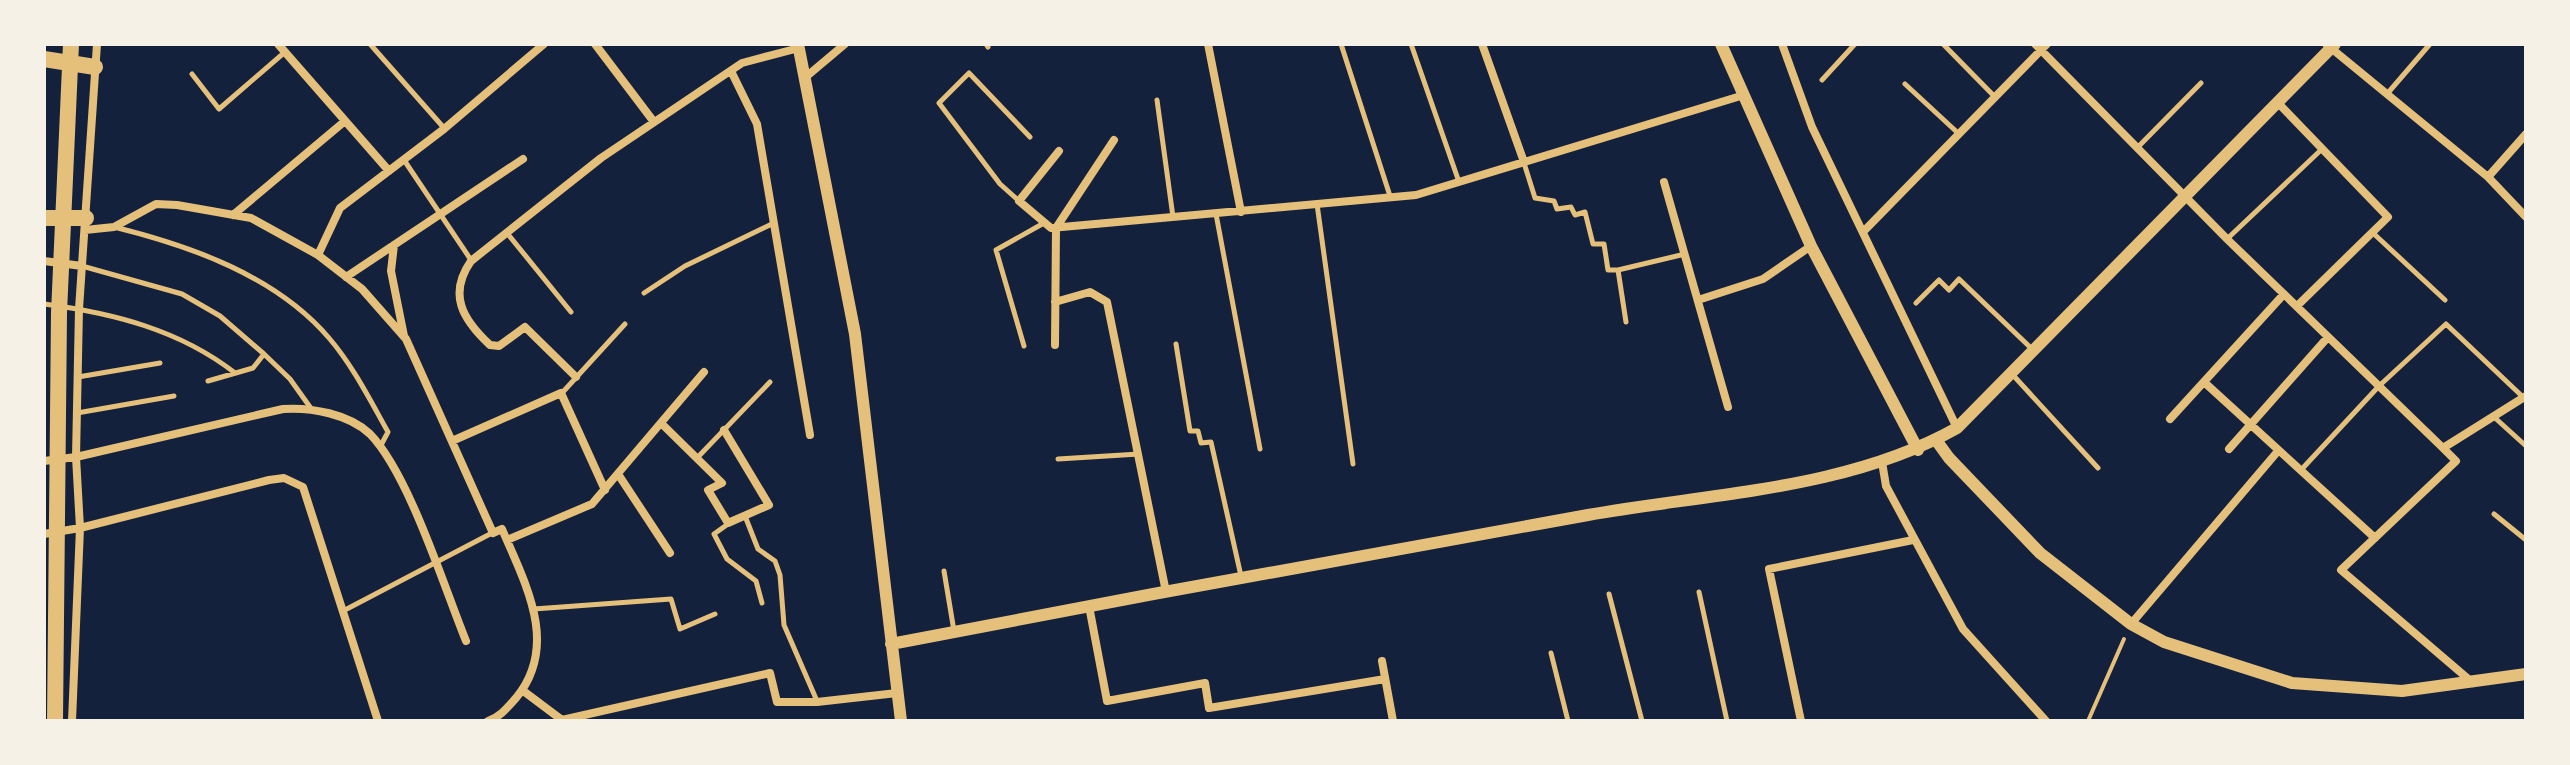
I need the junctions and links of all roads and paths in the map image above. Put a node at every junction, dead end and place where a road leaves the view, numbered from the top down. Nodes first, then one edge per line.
1 (71, 44) edge
2 (97, 44) edge
3 (278, 44) edge
4 (370, 44) edge
5 (544, 44) edge
6 (595, 44) edge
7 (845, 44) edge
8 (1208, 44) edge
9 (1341, 44) edge
10 (1411, 44) edge
11 (1482, 44) edge
12 (1721, 44) edge
13 (1782, 44) edge
14 (1855, 44) edge
15 (1943, 44) edge
16 (2430, 44) edge
17 (2331, 45) edge
18 (798, 46) edge
19 (2041, 46) edge
20 (285, 52) junction
21 (44, 59) edge
22 (95, 67) junction
23 (731, 71) junction
24 (192, 74) dead end
25 (807, 76) junction
26 (1822, 80) dead end
27 (2201, 83) dead end
28 (1905, 84) dead end
29 (2387, 94) junction
30 (1744, 95) junction
31 (1995, 97) junction
32 (1157, 100) dead end
33 (2278, 103) junction
34 (345, 121) junction
35 (654, 122) junction
36 (444, 129) junction
37 (1959, 134) junction
38 (2526, 134) edge
39 (1030, 137) dead end
40 (1114, 140) dead end
41 (2137, 148) junction
42 (2322, 149) junction
43 (1059, 151) dead end
44 (523, 159) dead end
45 (404, 160) junction
46 (1524, 162) junction
47 (389, 171) junction
48 (2488, 177) junction
49 (1459, 182) junction
50 (1664, 182) dead end
51 (1390, 197) junction
52 (2185, 197) junction
53 (1019, 201) junction
54 (1317, 204) junction
55 (1241, 212) junction
56 (441, 214) junction
57 (1216, 214) junction
58 (233, 215) junction
59 (2526, 217) edge
60 (44, 218) edge
61 (1174, 218) junction
62 (1044, 222) junction
63 (774, 223) junction
64 (85, 224) junction
65 (114, 227) junction
66 (1056, 228) junction
67 (1863, 232) junction
68 (507, 233) junction
69 (2373, 233) junction
70 (2227, 239) junction
71 (394, 245) junction
72 (1811, 246) junction
73 (1685, 254) junction
74 (318, 255) junction
75 (44, 261) edge
76 (471, 261) junction
77 (82, 266) junction
78 (1618, 270) junction
79 (346, 277) junction
80 (644, 293) dead end
81 (2284, 294) junction
82 (1698, 300) junction
83 (2445, 300) dead end
84 (1055, 302) junction
85 (1916, 303) dead end
86 (44, 304) edge
87 (2297, 306) junction
88 (79, 309) junction
89 (571, 312) dead end
90 (1626, 322) dead end
91 (625, 324) dead end
92 (404, 337) junction
93 (2328, 337) junction
94 (1176, 344) dead end
95 (1055, 345) dead end
96 (1024, 346) dead end
97 (2033, 351) junction
98 (264, 354) junction
99 (160, 363) dead end
100 (704, 372) dead end
101 (235, 373) junction
102 (2011, 373) junction
103 (78, 377) junction
104 (576, 377) junction
105 (208, 381) dead end
106 (770, 382) dead end
107 (2204, 382) junction
108 (2379, 386) junction
109 (561, 393) junction
110 (174, 396) dead end
111 (2525, 397) edge
112 (310, 407) junction
113 (1728, 407) dead end
114 (77, 413) junction
115 (2493, 417) junction
116 (2170, 419) dead end
117 (661, 423) junction
118 (2249, 423) junction
119 (1957, 428) junction
120 (724, 430) junction
121 (810, 435) dead end
122 (1936, 440) junction
123 (452, 441) junction
124 (2526, 446) edge
125 (380, 448) junction
126 (2443, 448) junction
127 (1260, 449) dead end
128 (2229, 449) dead end
129 (1918, 450) junction
130 (2278, 451) junction
131 (1139, 454) junction
132 (76, 457) junction
133 (697, 458) junction
134 (1058, 459) dead end
135 (44, 461) edge
136 (1882, 462) junction
137 (1353, 464) dead end
138 (2098, 468) dead end
139 (2301, 470) junction
140 (618, 474) junction
141 (605, 490) junction
142 (2494, 514) dead end
143 (745, 516) junction
144 (728, 523) junction
145 (80, 528) junction
146 (493, 533) junction
147 (44, 534) edge
148 (2375, 538) junction
149 (507, 540) junction
150 (1913, 540) junction
151 (2526, 540) edge
152 (670, 553) dead end
153 (435, 564) junction
154 (944, 571) dead end
155 (1241, 577) junction
156 (1166, 592) junction
157 (1699, 592) dead end
158 (1609, 594) dead end
159 (762, 603) dead end
160 (1089, 606) junction
161 (534, 609) junction
162 (343, 611) junction
163 (715, 614) dead end
164 (2131, 624) junction
165 (955, 632) junction
166 (466, 641) dead end
167 (891, 644) junction
168 (1551, 653) dead end
169 (1382, 661) dead end
170 (2526, 674) edge
171 (1385, 679) junction
172 (2473, 684) junction
173 (522, 690) junction
174 (897, 693) junction
175 (817, 702) junction
176 (55, 721) edge
177 (72, 721) edge
178 (378, 721) edge
179 (488, 721) edge
180 (901, 721) edge
181 (1393, 721) edge
182 (1568, 721) edge
183 (1642, 721) edge
184 (1727, 721) edge
185 (1801, 721) edge
186 (2046, 721) edge
187 (2088, 721) edge

1 - 176 main road
2 - 22 street
3 - 20 street
4 - 36 lane
5 - 36 street
6 - 35 street
7 - 25 street
8 - 55 street
9 - 51 lane
10 - 49 lane
11 - 46 street
12 - 30 street
13 - 67 street
14 - 26 lane
15 - 31 lane
16 - 29 lane
17 - 29 street
17 - 33 street
18 - 23 street
18 - 25 street
19 - 31 street
19 - 41 street
20 - 24 lane
20 - 34 street
21 - 22 main road
22 - 64 street
23 - 35 street
23 - 63 street
25 - 167 street
27 - 41 lane
28 - 37 lane
29 - 48 street
30 - 46 street
30 - 72 street
31 - 37 street
32 - 61 lane
33 - 42 street
33 - 52 street
34 - 47 street
34 - 58 street
35 - 68 street
36 - 45 street
37 - 67 street
38 - 48 street
39 - 53 lane
40 - 66 street
41 - 52 street
42 - 69 street
42 - 70 lane
43 - 53 street
44 - 56 street
45 - 47 street
45 - 56 lane
46 - 49 street
46 - 78 lane
47 - 74 street
48 - 59 street
49 - 51 street
50 - 73 street
51 - 54 street
52 - 70 street
52 - 97 street
53 - 62 street
54 - 55 street
54 - 137 lane
55 - 57 street
56 - 71 street
56 - 76 lane
57 - 61 street
57 - 127 lane
58 - 65 street
58 - 74 street
60 - 64 main road
61 - 66 street
62 - 66 street
62 - 96 lane
63 - 80 lane
63 - 121 street
64 - 65 street
64 - 77 street
65 - 125 lane
66 - 84 street
67 - 119 street
68 - 76 street
68 - 89 lane
69 - 83 lane
69 - 87 street
70 - 81 street
71 - 79 street
71 - 92 street
72 - 82 street
72 - 129 street
73 - 78 lane
73 - 82 street
74 - 79 street
75 - 77 street
76 - 104 street
77 - 88 street
77 - 98 lane
78 - 90 lane
79 - 92 street
81 - 87 street
81 - 107 street
82 - 113 street
84 - 95 street
84 - 131 street
85 - 97 lane
86 - 88 lane
87 - 93 street
88 - 101 lane
88 - 103 street
91 - 104 lane
92 - 123 street
93 - 108 street
93 - 118 street
94 - 155 lane
97 - 102 street
98 - 101 lane
98 - 112 lane
99 - 103 lane
100 - 117 street
101 - 105 lane
102 - 119 street
102 - 138 lane
103 - 114 street
104 - 109 lane
106 - 120 lane
107 - 116 street
107 - 118 street
108 - 111 lane
108 - 126 street
108 - 139 lane
109 - 123 street
109 - 141 street
110 - 114 lane
111 - 115 street
112 - 125 street
112 - 132 street
114 - 132 street
115 - 124 lane
115 - 126 street
117 - 133 street
117 - 140 street
118 - 128 street
118 - 130 street
119 - 122 street
120 - 133 lane
120 - 143 street
122 - 129 street
122 - 164 street
123 - 146 street
125 - 153 street
126 - 148 street
129 - 136 street
130 - 139 street
130 - 164 street
131 - 134 lane
131 - 156 street
132 - 135 street
132 - 145 street
133 - 144 street
136 - 150 street
136 - 155 street
139 - 148 street
140 - 141 street
140 - 152 street
141 - 149 street
142 - 151 lane
143 - 144 street
143 - 175 lane
144 - 159 lane
145 - 147 street
145 - 162 street
145 - 177 street
146 - 149 street
146 - 153 lane
148 - 172 street
149 - 161 street
150 - 185 street
150 - 186 street
153 - 162 lane
153 - 166 street
154 - 165 lane
155 - 156 street
156 - 160 street
157 - 184 lane
158 - 183 lane
160 - 165 street
160 - 171 street
161 - 163 lane
161 - 173 street
162 - 178 street
164 - 172 street
164 - 187 path
165 - 167 street
167 - 174 street
168 - 182 lane
169 - 171 street
170 - 172 street
171 - 181 street
173 - 175 street
173 - 179 street
174 - 175 street
174 - 180 street

